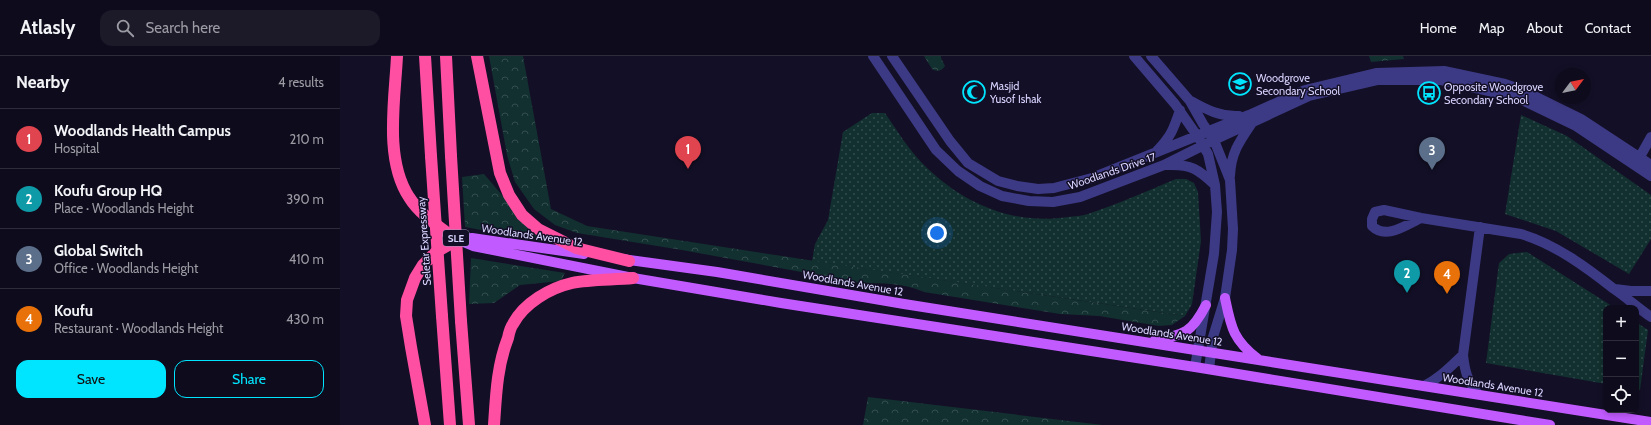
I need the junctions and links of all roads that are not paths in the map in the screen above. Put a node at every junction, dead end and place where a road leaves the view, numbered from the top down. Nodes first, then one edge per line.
1 (397, 56) edge
2 (425, 56) edge
3 (446, 56) edge
4 (477, 56) edge
5 (873, 56) edge
6 (892, 56) edge
7 (1134, 56) edge
8 (1151, 56) edge
9 (1190, 101) junction
10 (1180, 110) junction
11 (1251, 119) junction
12 (1212, 136) junction
13 (1651, 137) edge
14 (1201, 141) junction
15 (1155, 154) junction
16 (1637, 162) junction
17 (1164, 165) junction
18 (1651, 165) edge
19 (1651, 176) edge
20 (1230, 180) junction
21 (1214, 185) junction
22 (1421, 218) dead end
23 (1480, 227) junction
24 (457, 240) junction
25 (629, 261) junction
26 (633, 278) junction
27 (1615, 289) junction
28 (1651, 291) edge
29 (1225, 298) junction
30 (1206, 305) junction
31 (1651, 317) edge
32 (1143, 341) junction
33 (1197, 350) junction
34 (1211, 352) junction
35 (1463, 355) junction
36 (1258, 359) junction
37 (1195, 367) junction
38 (1209, 369) junction
39 (1424, 386) junction
40 (1478, 394) junction
41 (1651, 422) edge
42 (425, 425) edge
43 (450, 425) edge
44 (469, 425) edge
45 (494, 425) edge
46 (1550, 425) edge

1 - 24 highway
2 - 43 highway, Seletar Expressway / SLE, bridge
3 - 44 highway, SLE, bridge
4 - 25 highway
5 - 17 street, Woodlands Drive 17
6 - 15 street, Woodlands Drive 17
7 - 10 street
8 - 9 street
9 - 11 street
9 - 12 street
10 - 14 street
10 - 15 street
11 - 12 street
11 - 16 street
11 - 20 street
12 - 14 street
12 - 20 street
13 - 16 street
14 - 15 street, Woodlands Drive 17
14 - 17 street, Woodlands Drive 17
14 - 21 street
16 - 18 street
16 - 19 street
17 - 21 street
20 - 29 street
21 - 30 street
22 - 23 street
23 - 27 street
23 - 35 street
24 - 25 main road, Woodlands Avenue 12
24 - 26 main road, Woodlands Avenue 12
24 - 42 highway
25 - 32 main road, Woodlands Avenue 12
26 - 37 main road, Woodlands Avenue 12
26 - 45 highway
27 - 28 street
27 - 31 street
29 - 34 street
29 - 36 main road
30 - 32 main road
30 - 33 street
32 - 33 main road, Woodlands Avenue 12
33 - 34 main road, Woodlands Avenue 12
33 - 37 street
34 - 36 main road, Woodlands Avenue 12
34 - 38 street
35 - 39 street
35 - 40 street
36 - 39 main road, Woodlands Avenue 12
37 - 38 main road, Woodlands Avenue 12
38 - 46 main road, Woodlands Avenue 12
39 - 40 main road, Woodlands Avenue 12
40 - 41 main road, Woodlands Avenue 12

